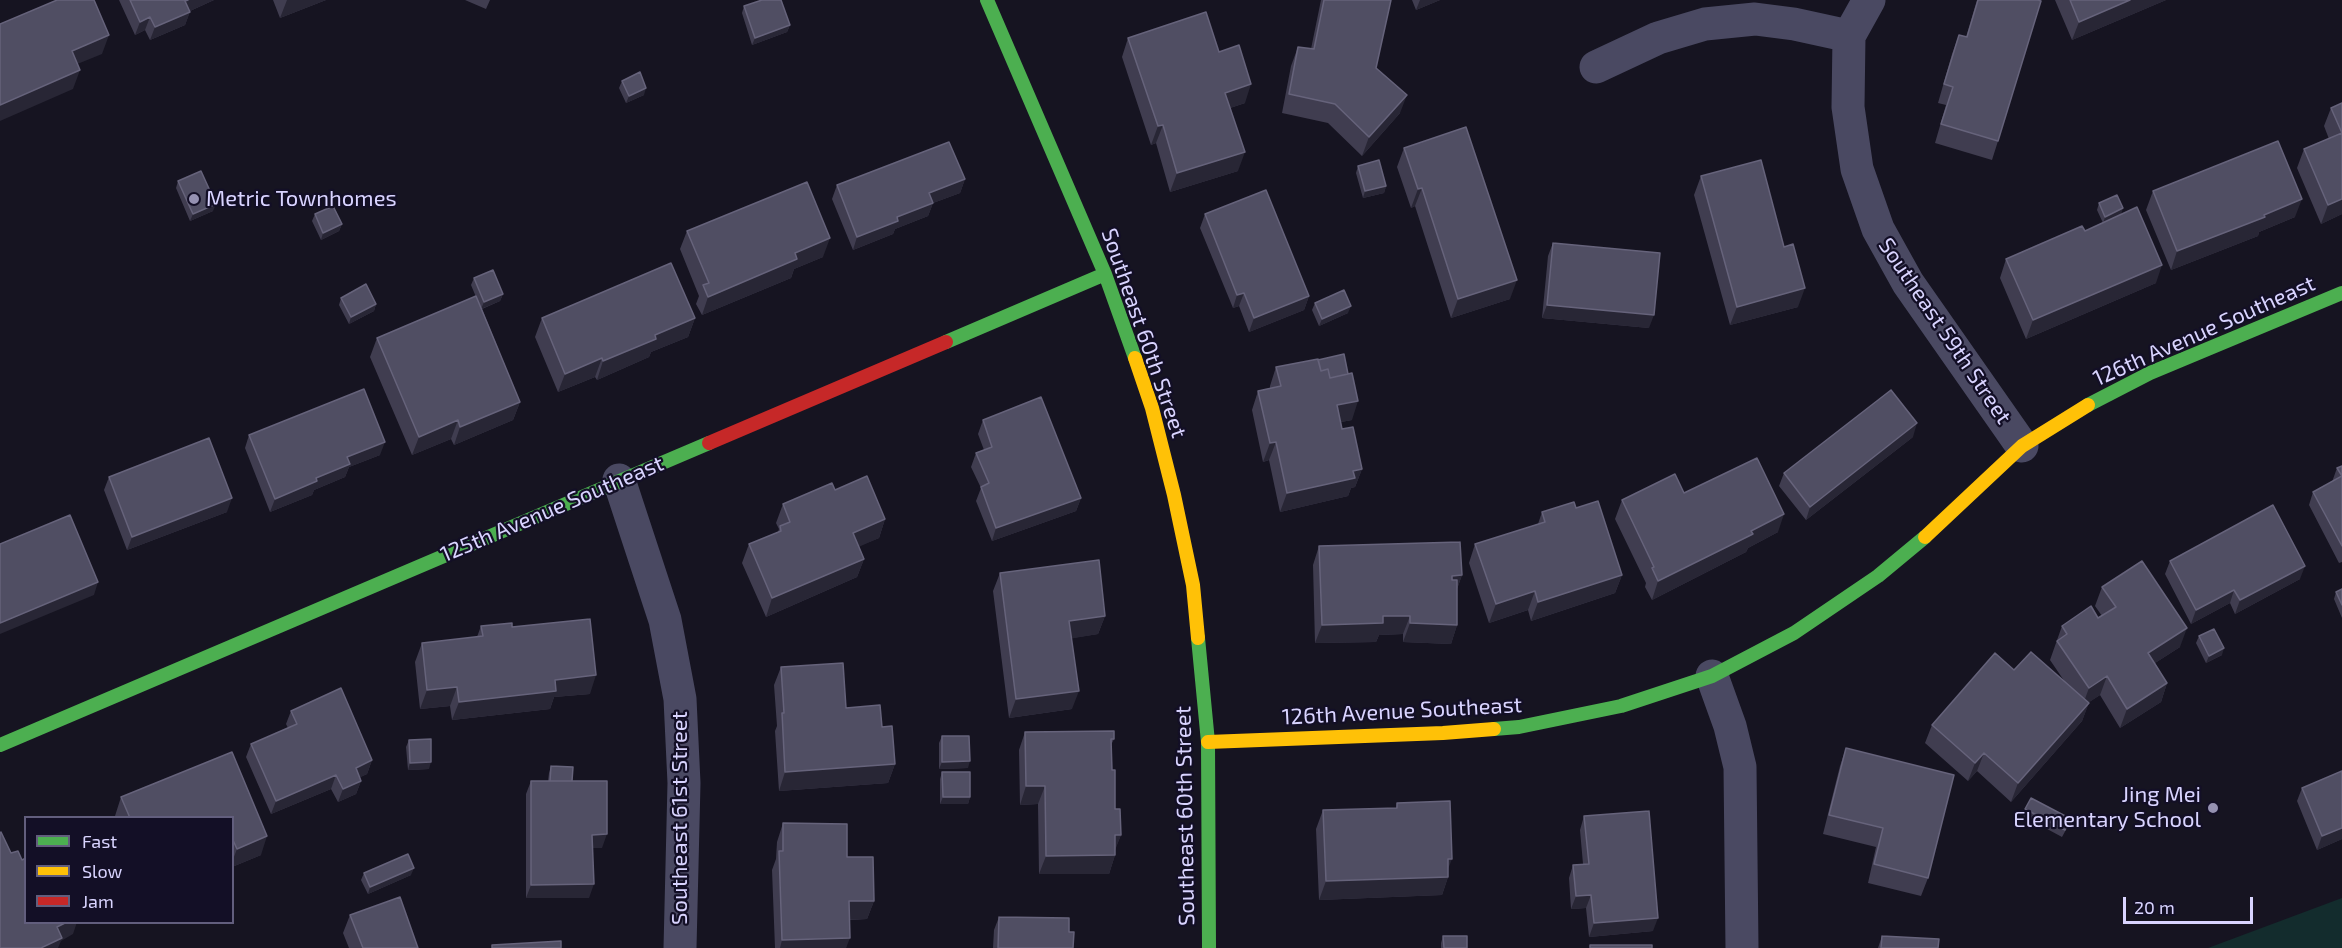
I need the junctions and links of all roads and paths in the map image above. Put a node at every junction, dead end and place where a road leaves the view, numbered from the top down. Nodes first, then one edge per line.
1 (987, 0) edge
2 (1869, 0) edge
3 (1849, 36) junction
4 (1596, 68) dead end
5 (1105, 274) junction
6 (2342, 293) edge
7 (2022, 446) junction
8 (619, 480) junction
9 (1712, 676) junction
10 (1208, 742) junction
11 (0, 746) edge
12 (680, 948) edge
13 (1209, 948) edge
14 (1742, 948) edge

1 - 5 street, Southeast 60th Street
2 - 3 street
3 - 4 street
3 - 7 street, Southeast 59th Street
5 - 8 street, 125th Avenue Southeast
5 - 10 street, Southeast 60th Street
6 - 7 street, 126th Avenue Southeast
7 - 9 street, 126th Avenue Southeast
8 - 11 street, 125th Avenue Southeast
8 - 12 street, Southeast 61st Street
9 - 10 street, 126th Avenue Southeast
9 - 14 street
10 - 13 street, Southeast 60th Street

